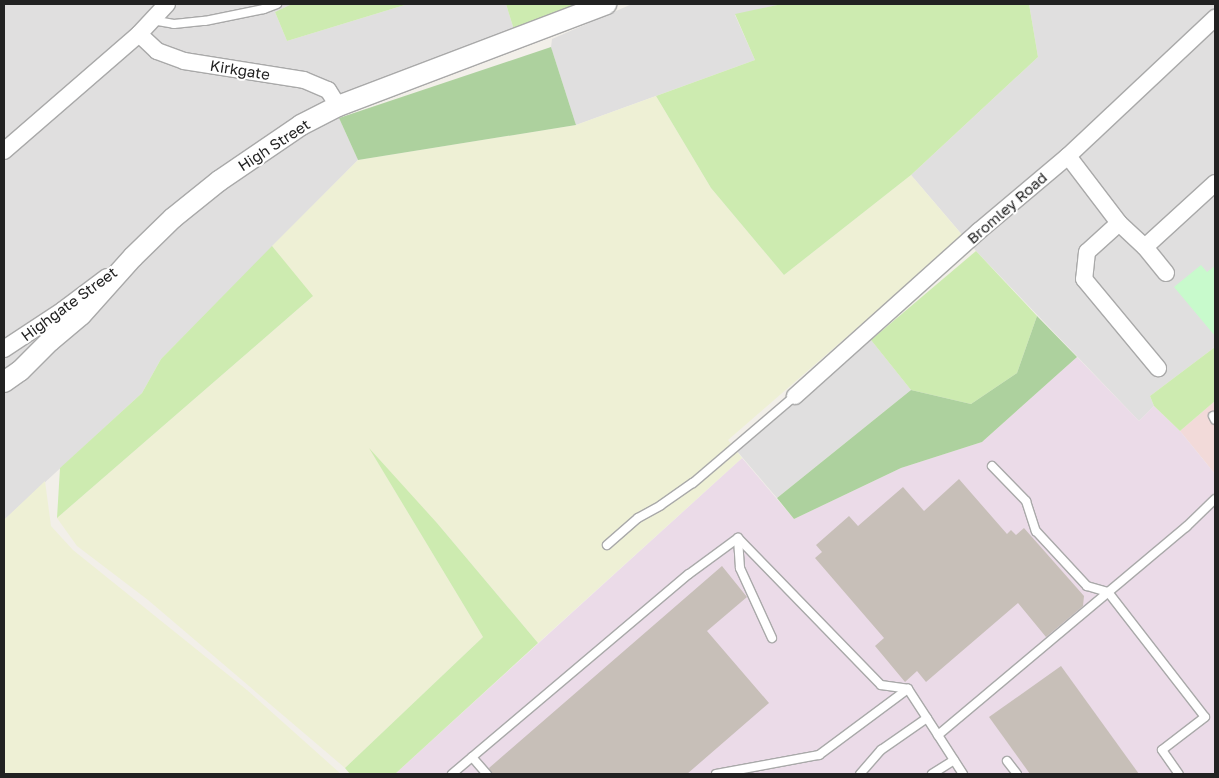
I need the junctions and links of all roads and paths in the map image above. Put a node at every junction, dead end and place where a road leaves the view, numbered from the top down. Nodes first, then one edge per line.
1 (167, 4) edge
2 (277, 4) edge
3 (606, 4) edge
4 (1215, 18) edge
5 (152, 20) junction
6 (139, 34) junction
7 (338, 106) junction
8 (4, 151) edge
9 (1068, 156) junction
10 (1215, 182) edge
11 (1120, 224) junction
12 (1145, 247) junction
13 (133, 257) junction
14 (1166, 273) dead end
15 (4, 349) edge
16 (1157, 372) dead end
17 (4, 382) edge
18 (795, 396) joint
19 (992, 466) dead end
20 (1215, 499) edge
21 (738, 538) junction
22 (607, 545) dead end
23 (1108, 592) junction
24 (772, 638) dead end
25 (908, 689) junction
26 (927, 718) junction
27 (938, 735) junction
28 (472, 757) junction
29 (954, 760) junction
30 (1007, 762) dead end
31 (452, 774) edge
32 (487, 774) edge
33 (716, 774) edge
34 (860, 774) edge
35 (932, 774) edge
36 (963, 774) edge
37 (1017, 774) edge
38 (1180, 774) edge

1 - 5 street
2 - 5 lane
3 - 7 street, High Street
4 - 9 street, Bromley Road
5 - 6 street
6 - 7 street, Kirkgate
6 - 8 street
7 - 13 street, High Street
9 - 11 street
9 - 18 street, Bromley Road
10 - 12 street
11 - 12 street
11 - 16 street
12 - 14 street
13 - 15 street, Highgate Street
13 - 17 street, High Street
18 - 22 lane
19 - 23 lane
20 - 23 lane
21 - 24 lane
21 - 25 lane
21 - 28 lane
23 - 27 lane
23 - 38 lane
25 - 26 lane
25 - 33 lane
26 - 27 lane
26 - 34 lane
27 - 29 lane
28 - 31 lane
28 - 32 lane
29 - 35 lane
29 - 36 lane
30 - 37 lane

